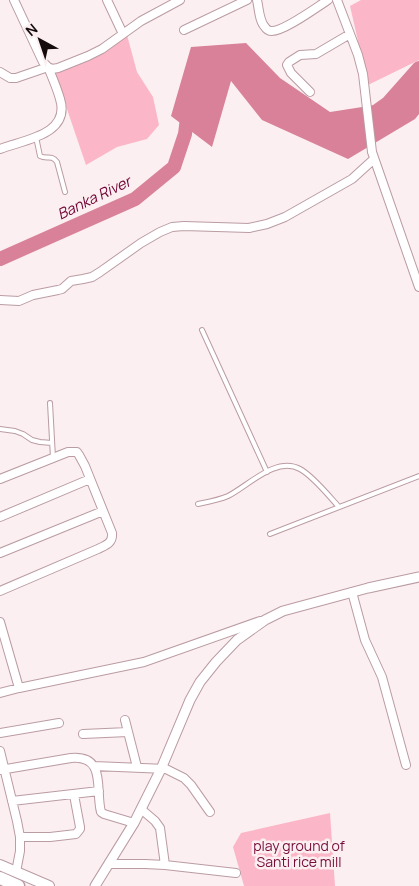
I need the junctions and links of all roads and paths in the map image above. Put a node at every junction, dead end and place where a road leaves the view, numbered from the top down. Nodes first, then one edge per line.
1 (14, 0) edge
2 (108, 0) edge
3 (180, 0) edge
4 (247, 0) edge
5 (257, 0) edge
6 (328, 0) edge
7 (337, 0) edge
8 (184, 30) dead end
9 (123, 34) junction
10 (350, 34) junction
11 (48, 67) junction
12 (0, 72) edge
13 (310, 92) dead end
14 (36, 137) junction
15 (0, 149) edge
16 (373, 155) junction
17 (65, 192) dead end
18 (419, 287) edge
19 (0, 300) edge
20 (202, 330) dead end
21 (50, 403) dead end
22 (0, 429) edge
23 (52, 443) junction
24 (53, 458) junction
25 (267, 472) junction
26 (419, 476) edge
27 (0, 479) edge
28 (90, 479) junction
29 (198, 504) dead end
30 (339, 506) junction
31 (103, 511) junction
32 (0, 517) edge
33 (270, 534) dead end
34 (0, 553) edge
35 (419, 578) edge
36 (0, 590) edge
37 (352, 592) junction
38 (265, 620) junction
39 (0, 622) edge
40 (19, 688) junction
41 (0, 694) edge
42 (125, 720) dead end
43 (58, 723) dead end
44 (128, 732) junction
45 (0, 733) edge
46 (83, 734) dead end
47 (0, 750) edge
48 (406, 765) dead end
49 (94, 766) junction
50 (137, 767) junction
51 (2, 769) edge
52 (161, 769) junction
53 (99, 791) junction
54 (74, 794) junction
55 (12, 802) junction
56 (141, 809) junction
57 (210, 812) dead end
58 (134, 823) junction
59 (20, 837) junction
60 (109, 864) junction
61 (0, 865) edge
62 (165, 865) junction
63 (16, 872) junction
64 (236, 873) dead end
65 (0, 878) edge
66 (18, 886) edge
67 (49, 886) edge
68 (95, 886) edge

1 - 11 street
2 - 9 street
3 - 9 street
4 - 8 street
5 - 6 street
7 - 10 street
9 - 11 street
10 - 13 street
10 - 16 street
11 - 12 street
11 - 14 street
14 - 15 street
14 - 17 lane
16 - 18 street
16 - 19 street
20 - 25 lane
21 - 23 lane
22 - 23 lane
23 - 24 lane
24 - 27 street
24 - 28 street
25 - 29 lane
25 - 30 lane
26 - 30 lane
28 - 31 street
28 - 32 street
30 - 33 lane
31 - 34 street
31 - 36 street
35 - 37 street
37 - 38 street
37 - 48 street
38 - 40 street
38 - 52 street
39 - 40 street
40 - 41 street
42 - 44 street
43 - 45 street
44 - 46 street
44 - 50 street
47 - 51 street
49 - 50 street
49 - 51 street
49 - 53 street
50 - 52 street
51 - 55 street
52 - 56 street
52 - 57 street
53 - 54 street
53 - 58 street
54 - 55 street
54 - 59 street
55 - 59 street
56 - 58 street
56 - 62 street
58 - 60 street
59 - 63 street
60 - 62 street
60 - 68 street
61 - 63 main road
62 - 64 street
63 - 67 main road
65 - 66 highway

